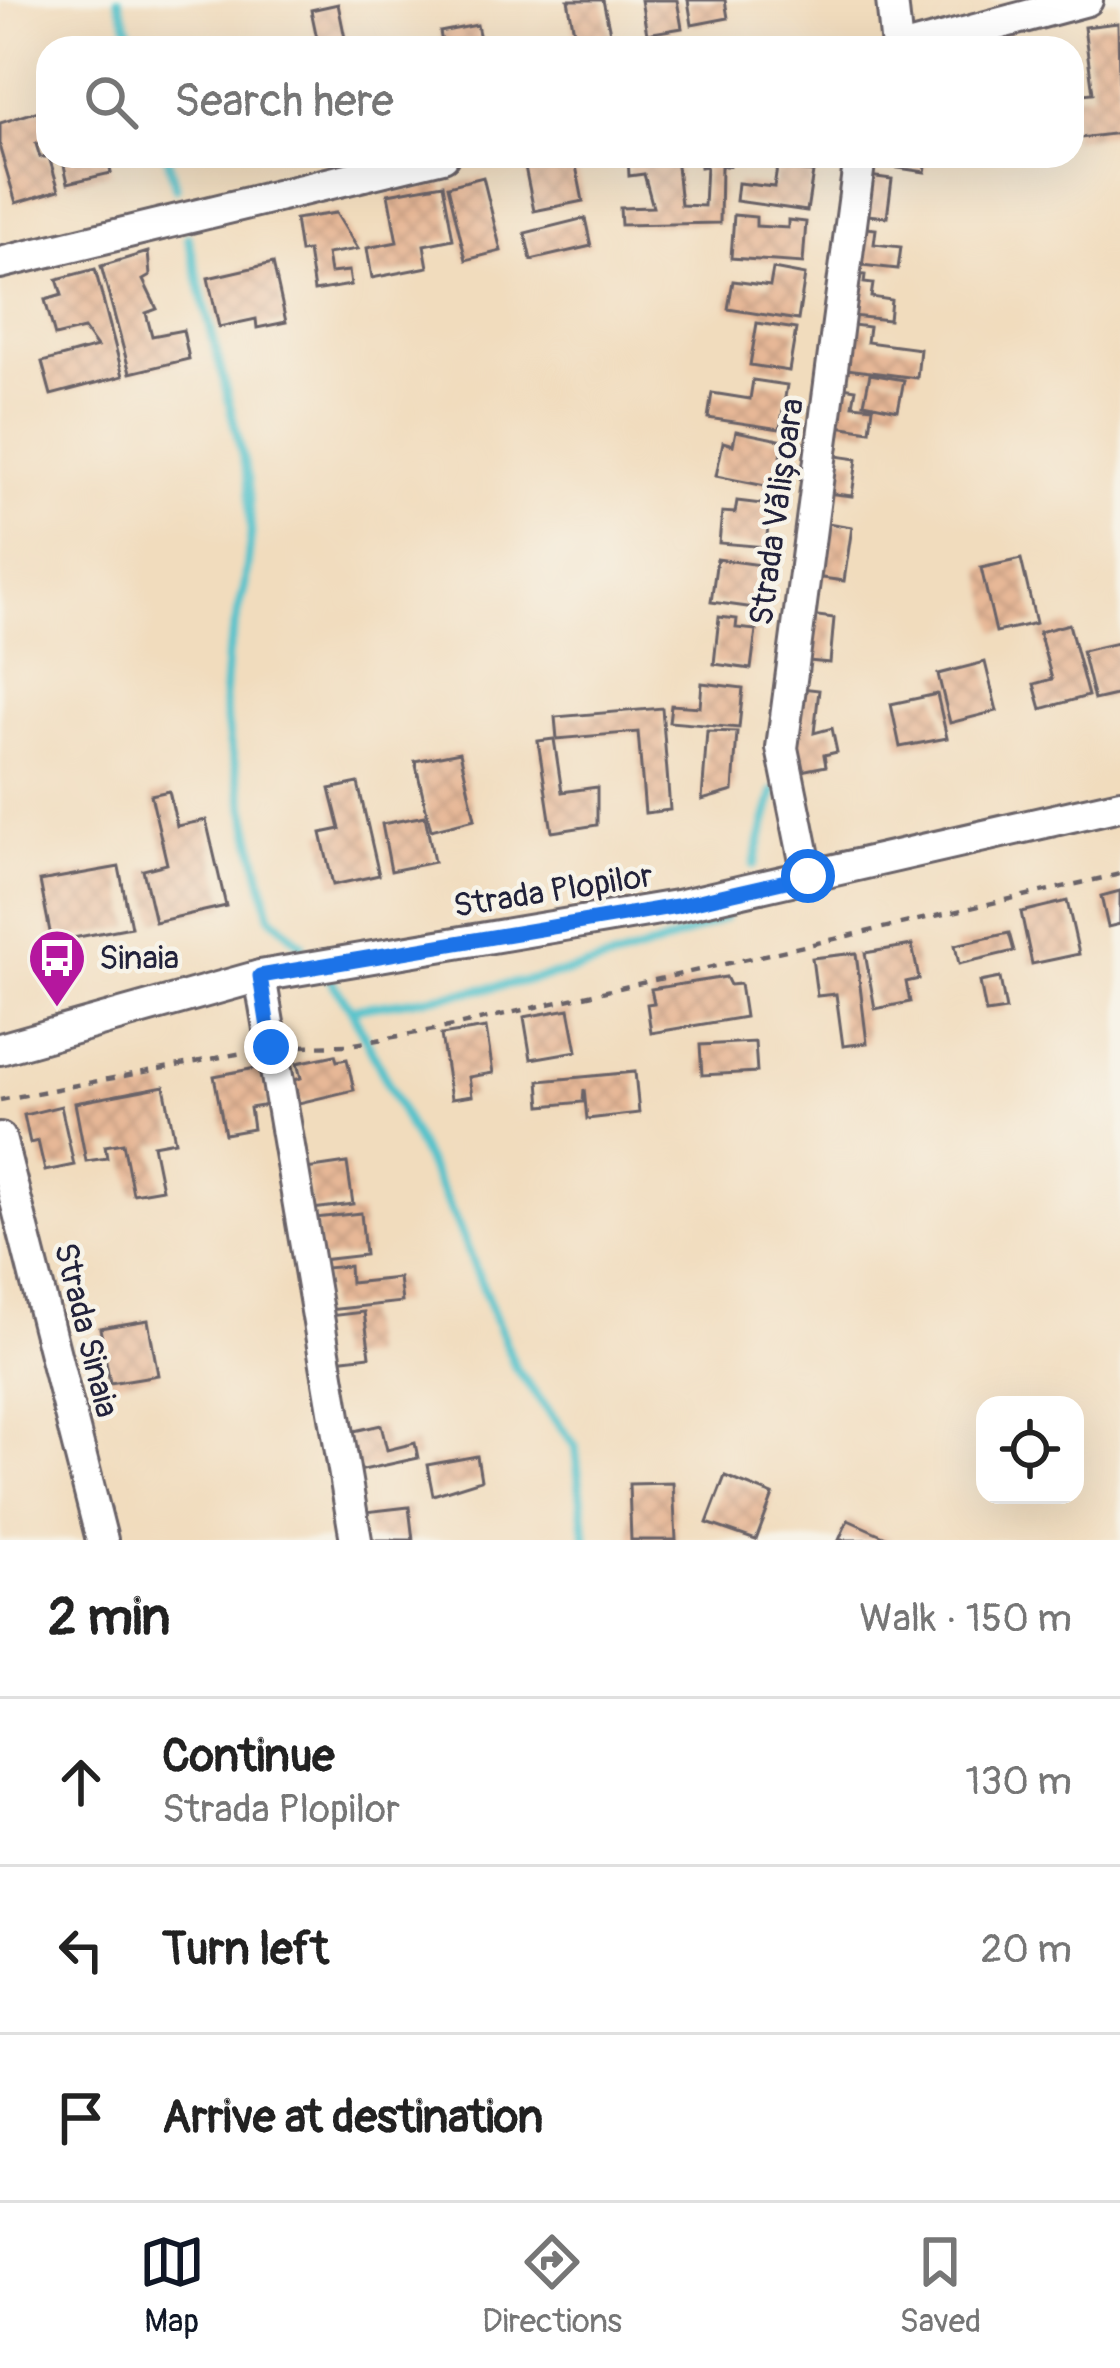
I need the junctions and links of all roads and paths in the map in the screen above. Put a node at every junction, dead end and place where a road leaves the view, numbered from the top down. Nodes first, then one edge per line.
1 (892, 0) edge
2 (1087, 0) edge
3 (896, 36) edge
4 (953, 36) edge
5 (393, 168) edge
6 (858, 168) edge
7 (0, 263) edge
8 (1120, 805) edge
9 (1120, 874) edge
10 (808, 876) junction
11 (260, 976) junction
12 (271, 1047) junction
13 (0, 1049) edge
14 (0, 1100) edge
15 (0, 1138) edge
16 (103, 1540) edge
17 (356, 1540) edge

1 - 3 street
2 - 4 street
5 - 7 street
6 - 10 street, Strada Vălișoara
8 - 10 street, Strada Plopilor
9 - 12 path
10 - 11 street, Strada Plopilor
11 - 12 street
11 - 13 street, Strada Plopilor
12 - 14 path
12 - 17 street
15 - 16 street, Strada Sinaia

